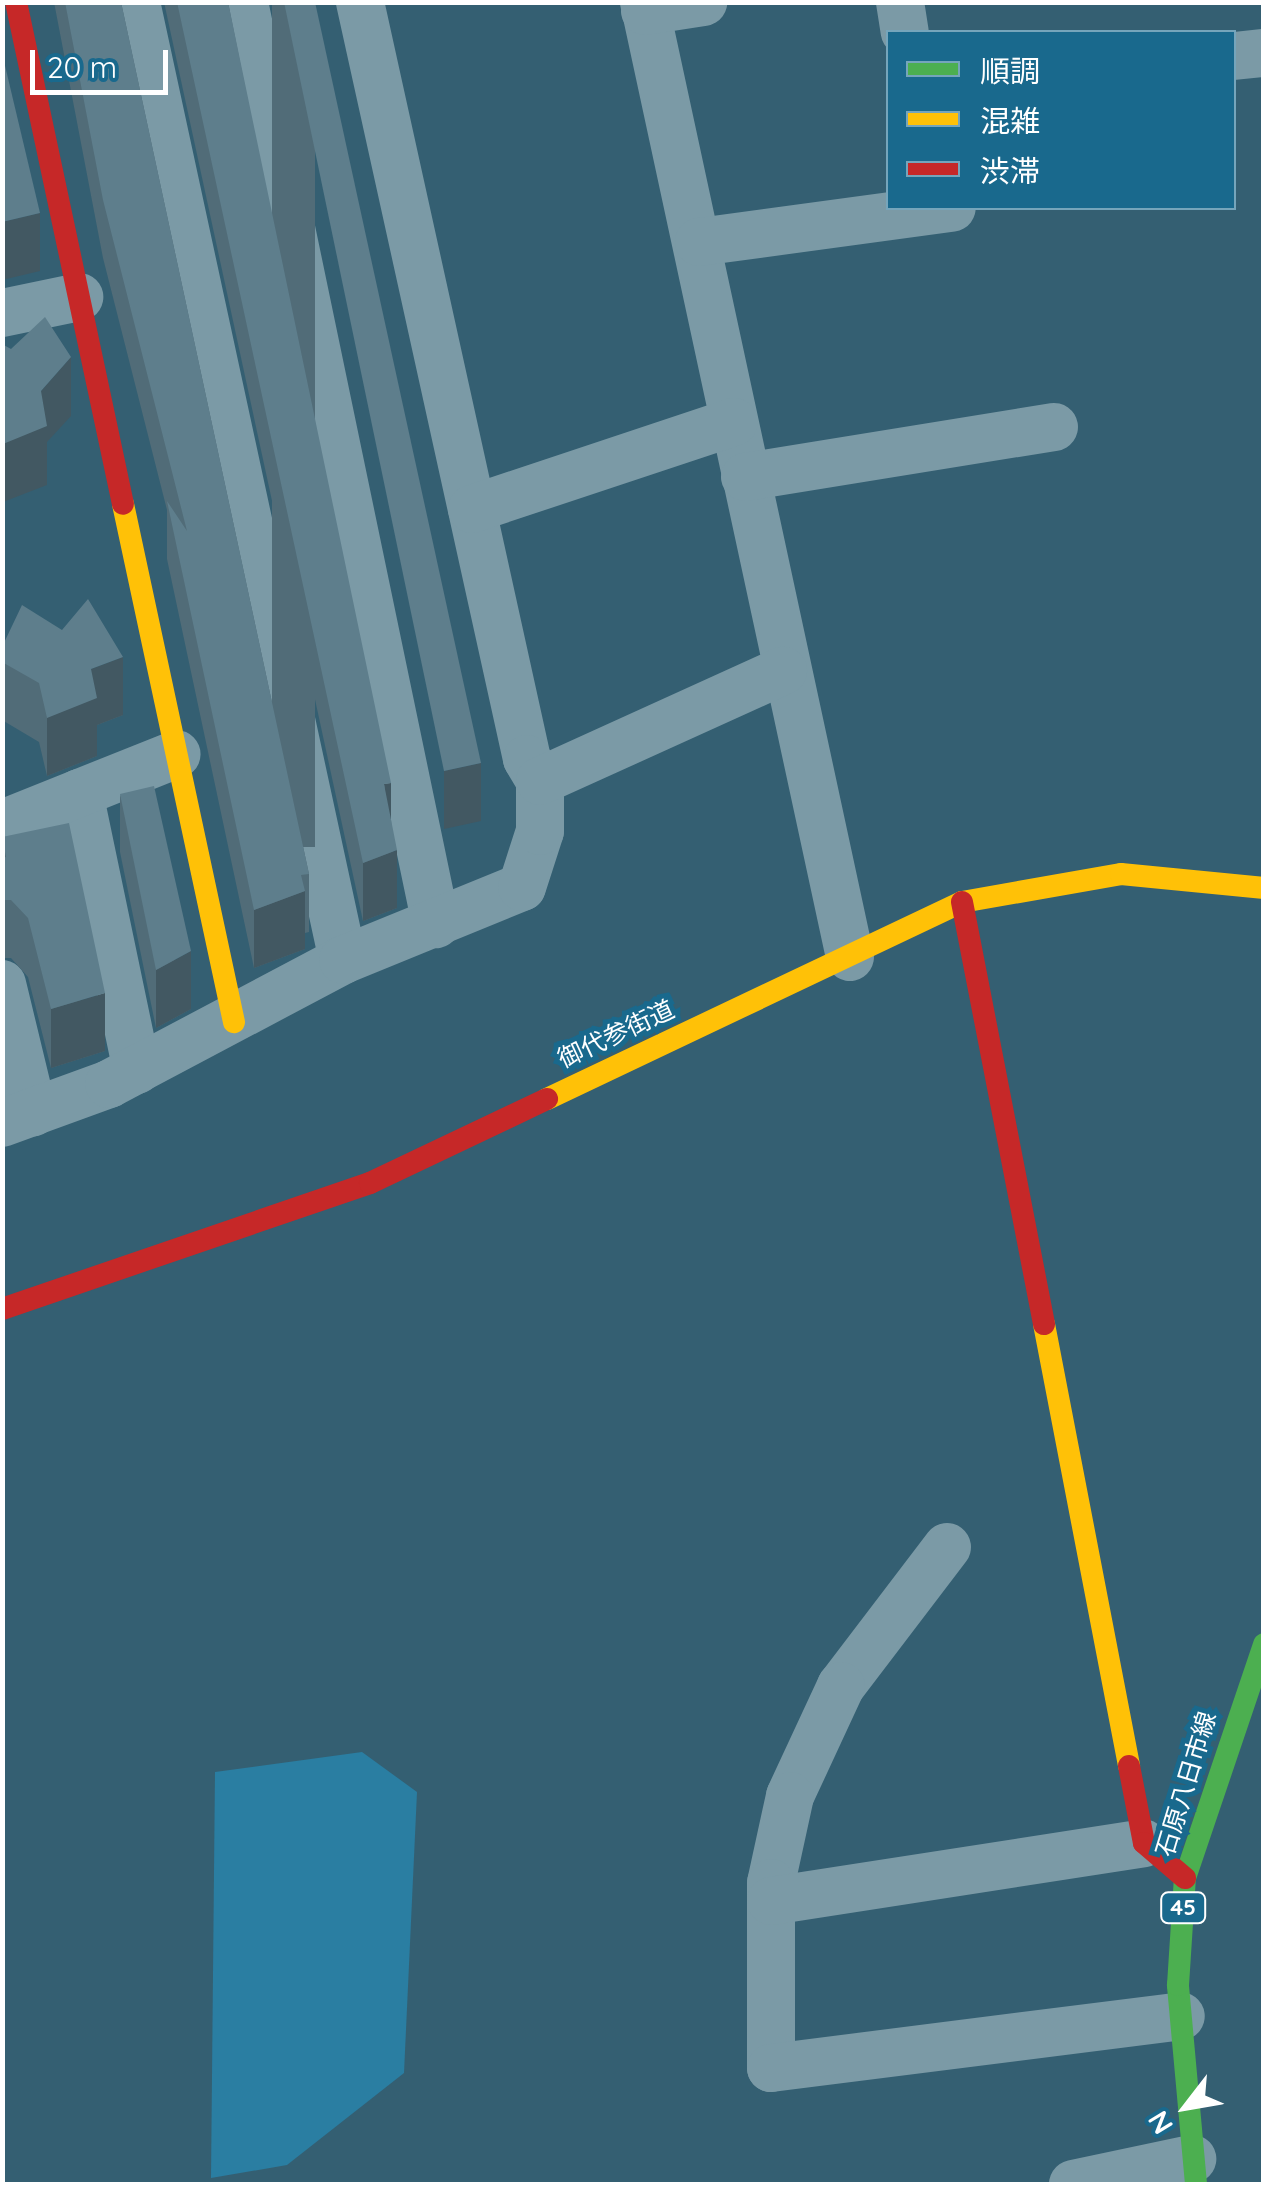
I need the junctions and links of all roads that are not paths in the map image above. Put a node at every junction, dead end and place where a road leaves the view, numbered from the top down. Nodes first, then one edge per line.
1 (16, 2) edge
2 (136, 2) edge
3 (244, 2) edge
4 (360, 2) edge
5 (703, 2) edge
6 (900, 2) edge
7 (644, 7) edge
8 (904, 30) edge
9 (1264, 54) edge
10 (1236, 56) edge
11 (929, 210) edge
12 (699, 242) junction
13 (80, 296) junction
14 (2, 314) edge
15 (734, 422) junction
16 (1054, 427) dead end
17 (745, 477) junction
18 (472, 509) junction
19 (784, 671) junction
20 (177, 754) junction
21 (540, 781) junction
22 (79, 794) junction
23 (2, 824) edge
24 (1264, 888) edge
25 (962, 902) junction
26 (436, 924) junction
27 (850, 957) junction
28 (343, 960) junction
29 (2, 984) edge
30 (234, 1022) junction
31 (138, 1070) junction
32 (18, 1118) edge
33 (2, 1309) edge
34 (947, 1547) dead end
35 (1264, 1644) edge
36 (1144, 1843) junction
37 (1185, 1878) junction
38 (772, 1901) junction
39 (1181, 2016) junction
40 (1194, 2172) edge
41 (1072, 2184) edge

1 - 13 street
2 - 28 street
3 - 26 street
4 - 18 street
5 - 7 street
6 - 8 street
7 - 12 street
9 - 10 street
11 - 12 street
12 - 15 street
13 - 14 street
13 - 20 street
15 - 17 street
15 - 18 street
16 - 17 street
17 - 19 street
18 - 21 street
19 - 21 street
19 - 27 street
20 - 22 street
20 - 30 street
21 - 26 street
22 - 23 street
22 - 31 street
24 - 25 street, 御代参街道
25 - 27 street, 御代参街道
25 - 36 street
26 - 28 street
27 - 33 street, 御代参街道
28 - 30 street
29 - 32 street
30 - 31 street
31 - 32 street
34 - 38 street
35 - 37 street, 石原八日市線 / 45
36 - 37 street
36 - 38 street
37 - 39 street, 石原八日市線 / 45
38 - 39 street
39 - 40 street, 石原八日市線 / 45
40 - 41 street

